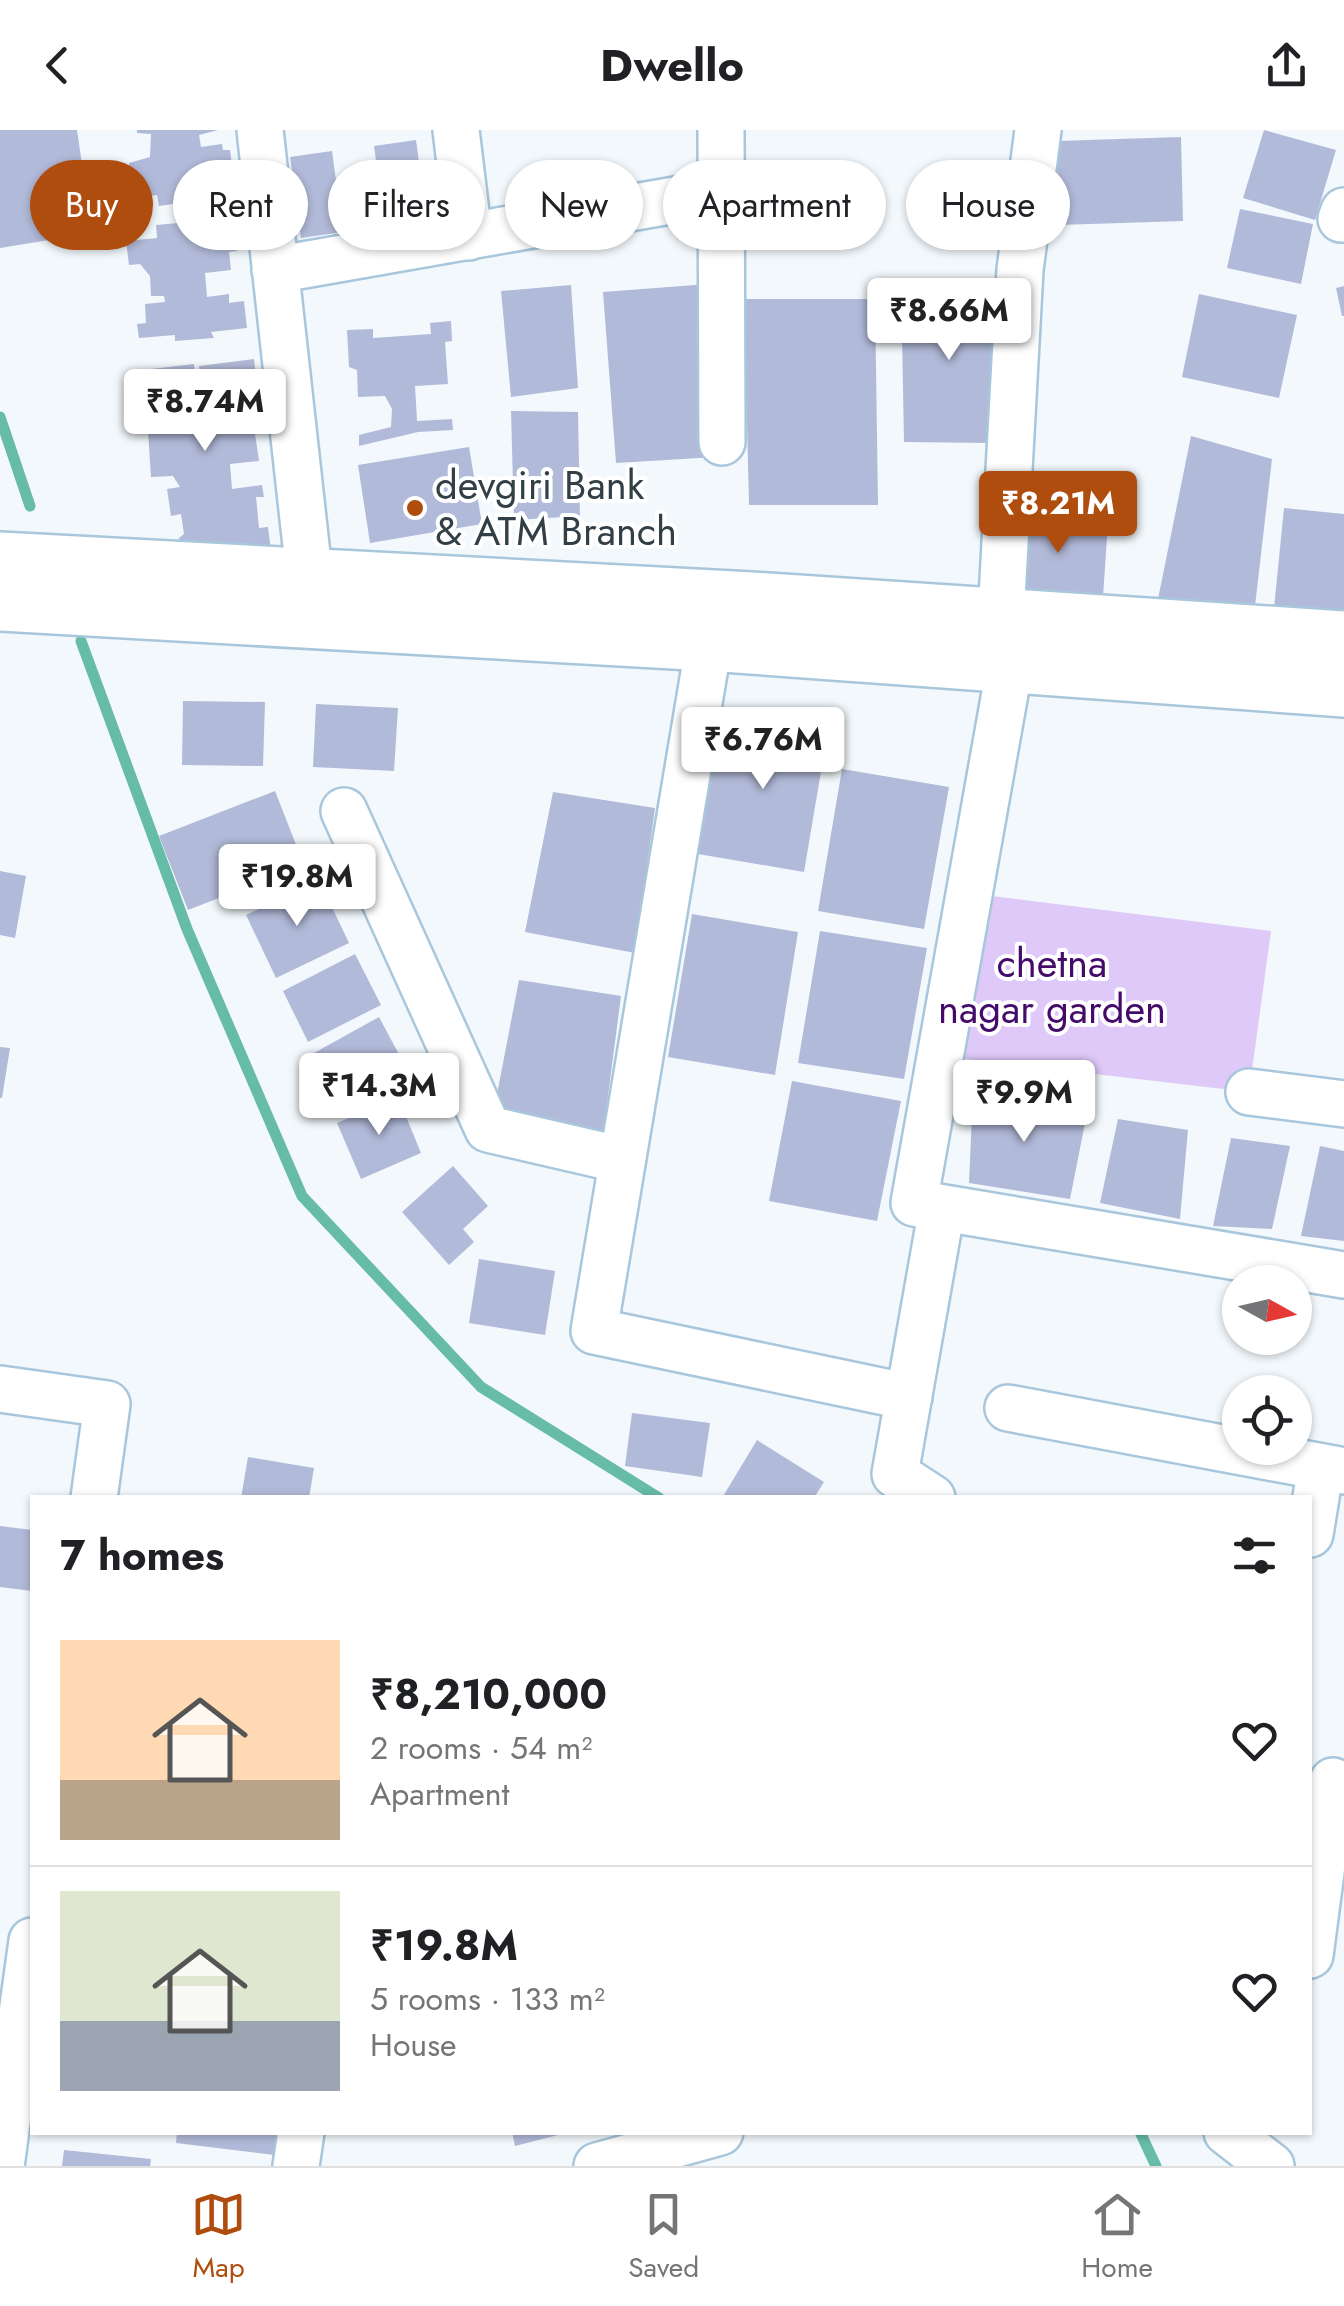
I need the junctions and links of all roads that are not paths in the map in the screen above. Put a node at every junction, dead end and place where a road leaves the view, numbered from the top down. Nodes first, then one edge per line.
1 (260, 130) edge
2 (456, 130) edge
3 (721, 130) edge
4 (1038, 130) edge
5 (460, 160) edge
6 (721, 160) edge
7 (663, 202) edge
8 (1344, 211) edge
9 (1344, 219) edge
10 (485, 235) edge
11 (396, 250) edge
12 (720, 250) edge
13 (275, 270) junction
14 (722, 442) dead end
15 (0, 560) edge
16 (312, 598) junction
17 (0, 603) edge
18 (1344, 638) edge
19 (1005, 640) junction
20 (709, 643) junction
21 (1344, 689) edge
22 (344, 811) dead end
23 (1248, 1092) dead end
24 (1344, 1104) edge
25 (622, 1160) junction
26 (942, 1208) junction
27 (1344, 1275) edge
28 (0, 1389) edge
29 (909, 1397) junction
30 (1008, 1408) dead end
31 (1331, 1478) edge
32 (94, 1495) edge
33 (928, 1495) edge
34 (1312, 1529) edge
35 (1329, 1780) edge
36 (1312, 1937) edge
37 (30, 1956) edge
38 (300, 2135) edge
39 (709, 2135) edge
40 (1230, 2135) edge
41 (1, 2166) edge
42 (296, 2166) edge
43 (597, 2166) edge
44 (1271, 2166) edge

1 - 13 street
2 - 5 street
3 - 6 street
4 - 19 street
7 - 10 street
8 - 9 street
11 - 13 street
12 - 14 street
13 - 16 street
15 - 16 main road
16 - 17 main road
16 - 19 main road
16 - 20 main road
18 - 19 main road
19 - 20 main road
19 - 21 main road
19 - 26 street
20 - 25 street
22 - 25 street
23 - 24 street
25 - 29 street
26 - 27 street
26 - 29 street
28 - 32 street
29 - 33 street
30 - 31 street
31 - 34 street
35 - 36 street
37 - 41 street
38 - 42 street
39 - 43 street
40 - 44 street

